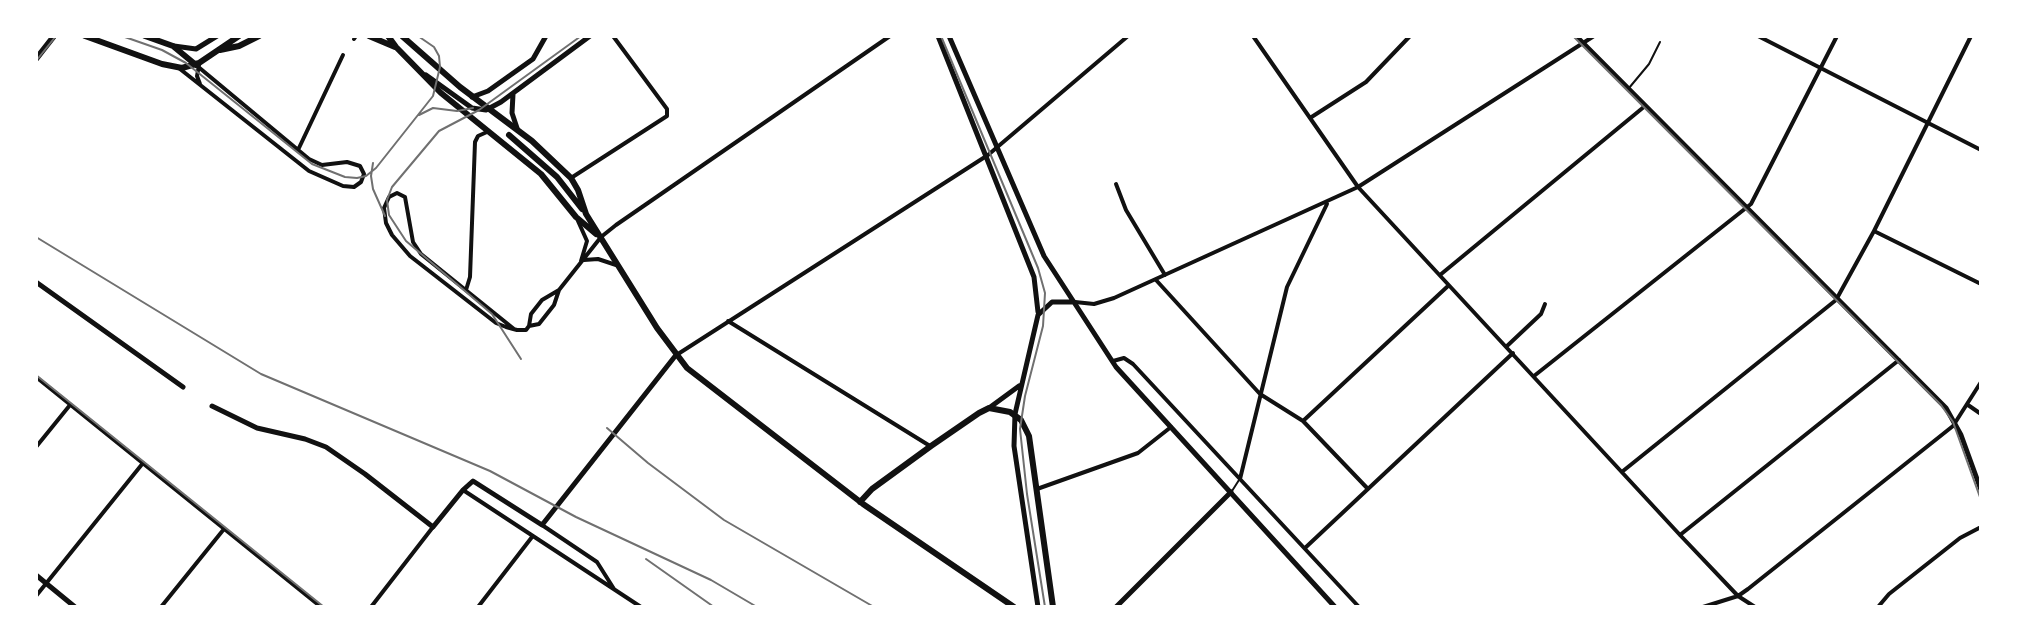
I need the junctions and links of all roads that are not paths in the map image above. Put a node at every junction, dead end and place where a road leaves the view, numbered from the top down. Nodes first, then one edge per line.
1 (54, 36) edge
2 (85, 36) edge
3 (145, 36) edge
4 (217, 36) edge
5 (239, 36) edge
6 (259, 36) edge
7 (369, 36) edge
8 (382, 36) edge
9 (388, 36) edge
10 (402, 36) edge
11 (546, 36) edge
12 (590, 36) edge
13 (613, 36) edge
14 (890, 36) edge
15 (938, 36) edge
16 (949, 36) edge
17 (1128, 36) edge
18 (1253, 36) edge
19 (1410, 36) edge
20 (1576, 36) edge
21 (1594, 36) edge
22 (1758, 36) edge
23 (1837, 36) edge
24 (1971, 36) edge
25 (248, 42) junction
26 (1660, 42) dead end
27 (1584, 44) junction
28 (173, 46) junction
29 (396, 47) junction
30 (193, 49) junction
31 (220, 50) junction
32 (343, 55) dead end
33 (208, 56) junction
34 (179, 58) junction
35 (36, 59) edge
36 (198, 65) junction
37 (1821, 68) junction
38 (425, 75) junction
39 (201, 86) junction
40 (1629, 89) junction
41 (514, 92) junction
42 (472, 97) junction
43 (1645, 106) junction
44 (488, 109) junction
45 (1310, 118) junction
46 (1929, 124) junction
47 (517, 128) junction
48 (490, 131) junction
49 (509, 135) dead end
50 (996, 148) junction
51 (298, 150) junction
52 (1981, 150) edge
53 (988, 155) junction
54 (571, 178) junction
55 (1116, 184) dead end
56 (1358, 187) junction
57 (1328, 202) junction
58 (1747, 208) junction
59 (586, 214) junction
60 (576, 217) junction
61 (1874, 231) junction
62 (601, 237) junction
63 (582, 262) junction
64 (618, 266) junction
65 (1165, 275) junction
66 (1439, 275) junction
67 (1156, 280) junction
68 (36, 282) edge
69 (1981, 284) edge
70 (1449, 286) junction
71 (466, 290) junction
72 (559, 290) junction
73 (1837, 298) junction
74 (1075, 302) junction
75 (1545, 304) dead end
76 (1038, 315) junction
77 (728, 321) junction
78 (529, 326) junction
79 (514, 329) junction
80 (1507, 346) junction
81 (1513, 353) junction
82 (676, 355) junction
83 (1899, 360) junction
84 (1113, 361) junction
85 (1534, 376) junction
86 (36, 377) edge
87 (1022, 382) junction
88 (1981, 382) edge
89 (183, 387) dead end
90 (1260, 394) junction
91 (70, 405) junction
92 (1968, 405) junction
93 (212, 406) dead end
94 (989, 408) junction
95 (1015, 414) junction
96 (1981, 414) edge
97 (1303, 421) junction
98 (1956, 423) junction
99 (1171, 427) junction
100 (931, 446) junction
101 (36, 447) edge
102 (143, 463) junction
103 (1623, 471) junction
104 (1240, 479) junction
105 (1980, 487) edge
106 (1036, 489) junction
107 (1368, 489) junction
108 (463, 490) junction
109 (1231, 492) junction
110 (860, 502) junction
111 (542, 525) junction
112 (433, 527) junction
113 (1981, 527) edge
114 (224, 529) junction
115 (1680, 535) junction
116 (532, 537) junction
117 (1305, 548) junction
118 (36, 575) edge
119 (46, 583) junction
120 (614, 590) junction
121 (36, 596) edge
122 (1738, 596) junction
123 (629, 599) junction
124 (75, 607) edge
125 (161, 607) edge
126 (321, 607) edge
127 (371, 607) edge
128 (478, 607) edge
129 (624, 607) edge
130 (641, 607) edge
131 (1014, 607) edge
132 (1038, 607) edge
133 (1053, 607) edge
134 (1116, 607) edge
135 (1335, 607) edge
136 (1359, 607) edge
137 (1703, 607) edge
138 (1755, 607) edge
139 (1878, 607) edge

1 - 35 main road
2 - 34 main road
3 - 28 main road
4 - 30 main road
5 - 25 main road
5 - 31 main road
6 - 25 main road
7 - 29 main road
8 - 29 main road
9 - 29 main road
10 - 42 main road
11 - 42 main road
12 - 41 main road
13 - 54 street
14 - 62 street
15 - 53 main road
16 - 50 main road
17 - 50 street
18 - 45 street
19 - 45 street
20 - 27 main road
21 - 27 street
22 - 37 street
23 - 37 street
24 - 46 street
25 - 31 main road
26 - 40 lane
27 - 40 main road
27 - 56 street
28 - 30 main road
28 - 34 main road
29 - 38 main road
30 - 34 lane
31 - 33 main road
32 - 51 street
33 - 34 main road
33 - 36 main road
34 - 36 main road
34 - 36 main road
34 - 39 street
36 - 39 street
36 - 51 street
37 - 46 street
37 - 58 street
38 - 44 main road
38 - 48 main road
39 - 51 street
40 - 43 main road
41 - 44 main road
41 - 47 main road
42 - 44 main road
43 - 58 main road
43 - 66 street
44 - 47 main road
45 - 56 street
46 - 52 street
46 - 61 street
47 - 54 main road
48 - 60 main road
48 - 71 street
49 - 59 main road
50 - 53 street
50 - 74 main road
53 - 76 main road
53 - 77 street
54 - 59 main road
55 - 65 street
56 - 57 street
56 - 66 street
57 - 65 street
57 - 90 street
58 - 73 main road
58 - 85 street
59 - 62 main road
60 - 62 main road
60 - 63 street
61 - 69 street
61 - 73 street
62 - 63 street
62 - 64 main road
63 - 64 street
63 - 72 street
64 - 82 main road
65 - 67 street
66 - 70 street
67 - 74 street
67 - 90 street
68 - 89 main road
70 - 80 street
70 - 97 street
71 - 79 street
71 - 79 street
72 - 78 street
72 - 78 street
73 - 83 main road
73 - 103 street
74 - 76 main road
74 - 84 main road
75 - 80 street
76 - 87 main road
77 - 82 street
77 - 100 street
78 - 79 street
80 - 81 street
81 - 85 street
81 - 107 street
82 - 110 main road
82 - 111 main road
83 - 98 main road
83 - 115 street
84 - 99 main road
84 - 104 street
85 - 103 street
86 - 91 street
87 - 94 main road
87 - 95 main road
88 - 92 street
90 - 97 street
90 - 104 street
91 - 101 street
91 - 102 street
92 - 96 street
92 - 98 street
93 - 112 main road
94 - 95 main road
94 - 100 main road
95 - 106 main road
95 - 132 main road
97 - 107 street
98 - 105 main road
98 - 122 street
99 - 106 street
99 - 109 main road
100 - 110 main road
102 - 114 street
102 - 119 street
103 - 115 street
104 - 109 lane
104 - 117 street
106 - 133 main road
107 - 117 street
108 - 111 main road
108 - 112 main road
108 - 116 street
109 - 134 main road
109 - 135 main road
110 - 131 main road
111 - 120 street
112 - 127 street
113 - 139 street
114 - 125 street
114 - 126 street
115 - 122 street
116 - 120 street
116 - 128 street
117 - 136 street
118 - 119 main road
119 - 121 street
119 - 124 main road
120 - 123 street
122 - 137 street
122 - 138 street
123 - 129 street
123 - 130 street

